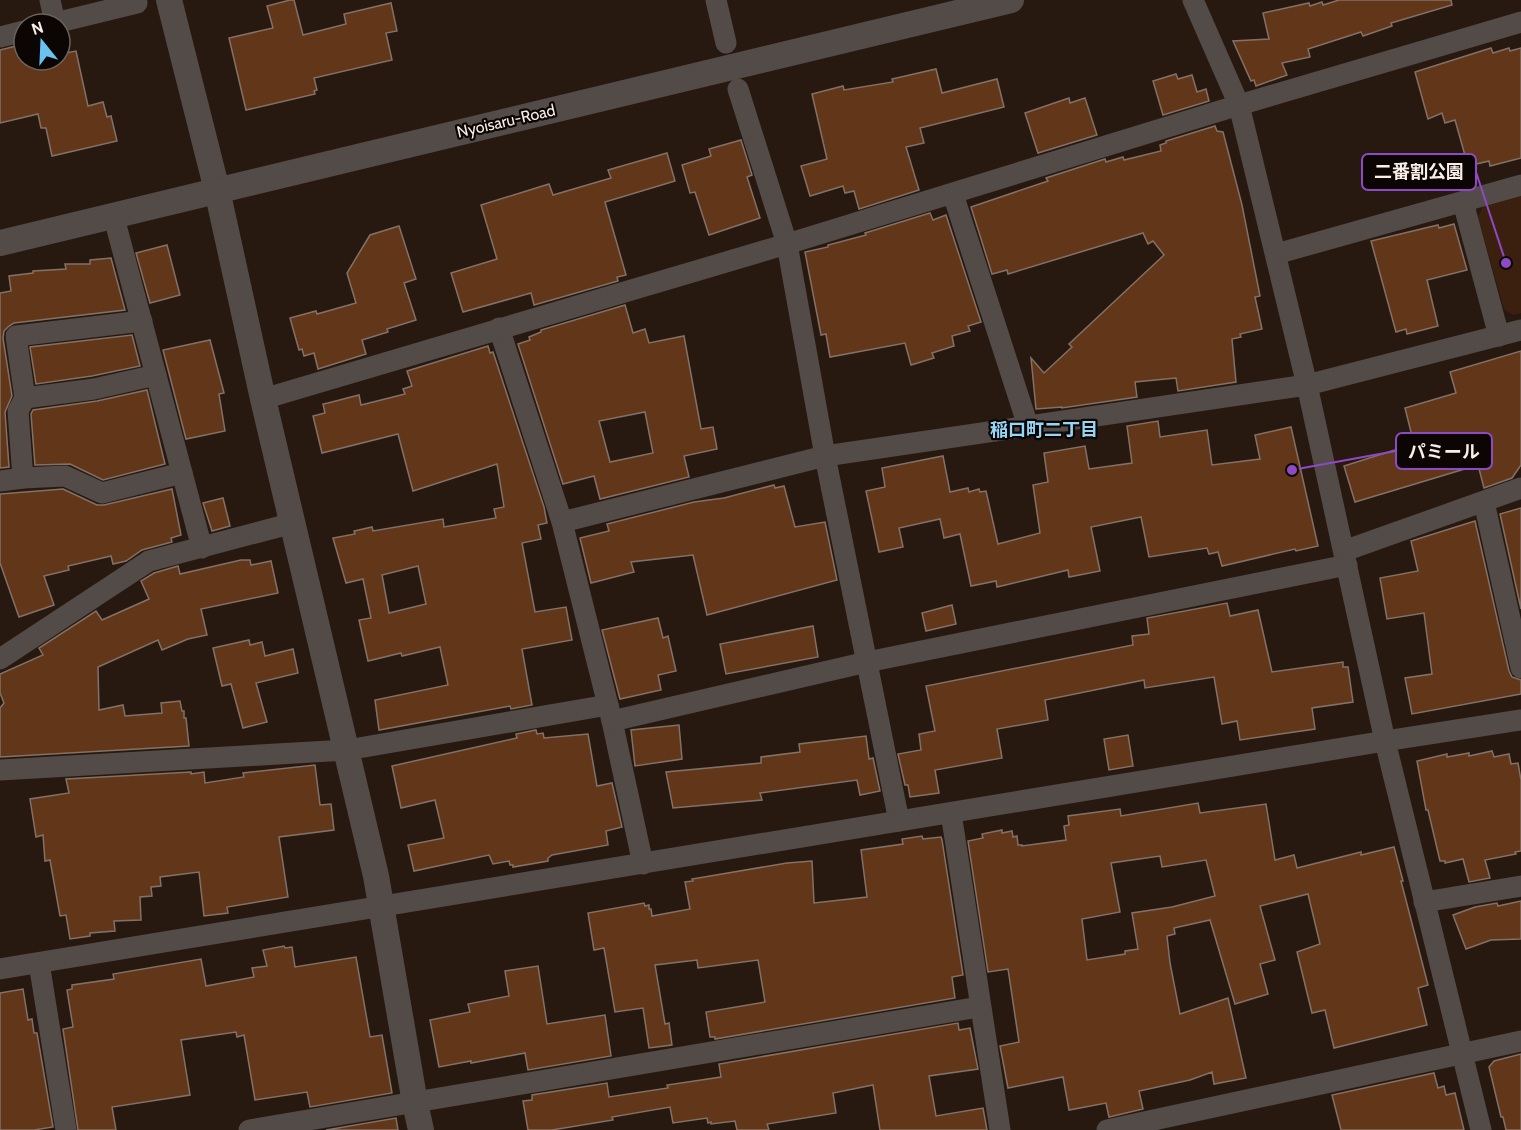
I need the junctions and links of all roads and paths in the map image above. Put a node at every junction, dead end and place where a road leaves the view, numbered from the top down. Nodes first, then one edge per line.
1 (169, 0) edge
2 (716, 0) edge
3 (1011, 0) edge
4 (1193, 0) edge
5 (137, 3) dead end
6 (72, 19) edge
7 (1521, 22) edge
8 (726, 43) dead end
9 (738, 89) dead end
10 (1239, 105) junction
11 (1521, 185) edge
12 (217, 190) junction
13 (953, 194) junction
14 (1463, 202) junction
15 (113, 214) junction
16 (0, 243) edge
17 (787, 244) junction
18 (1276, 254) junction
19 (142, 321) junction
20 (499, 328) junction
21 (1521, 330) edge
22 (1499, 336) junction
23 (156, 375) junction
24 (1307, 385) junction
25 (25, 398) junction
26 (263, 399) junction
27 (1028, 426) junction
28 (825, 456) junction
29 (182, 472) junction
30 (23, 478) junction
31 (0, 481) edge
32 (1521, 488) edge
33 (1484, 502) junction
34 (562, 522) junction
35 (293, 523) junction
36 (202, 548) junction
37 (1346, 558) junction
38 (1520, 658) edge
39 (0, 659) edge
40 (867, 662) junction
41 (610, 713) junction
42 (1521, 720) edge
43 (1385, 741) junction
44 (347, 750) junction
45 (0, 770) edge
46 (951, 813) junction
47 (898, 821) junction
48 (643, 864) junction
49 (1521, 886) edge
50 (1424, 902) junction
51 (382, 906) junction
52 (39, 963) junction
53 (0, 969) edge
54 (980, 1008) junction
55 (1521, 1041) edge
56 (1462, 1054) junction
57 (415, 1103) junction
58 (66, 1130) edge
59 (249, 1130) edge
60 (421, 1130) edge
61 (1000, 1130) edge
62 (1107, 1130) edge
63 (1481, 1130) edge

1 - 12 street
2 - 8 street
3 - 12 street, Nyoisaru-Road
4 - 10 street
5 - 6 street
7 - 10 street
9 - 17 street
10 - 13 street
10 - 18 street
11 - 14 street
12 - 15 street, Nyoisaru-Road
12 - 26 street
13 - 17 street
13 - 27 street
14 - 18 street
14 - 22 street
15 - 16 street, Nyoisaru-Road
15 - 19 street
17 - 20 street
17 - 28 street
18 - 24 street
19 - 23 street
19 - 25 street
20 - 26 street
20 - 34 street
21 - 22 street
22 - 24 street
23 - 25 street
23 - 29 street
24 - 27 street
24 - 37 street
25 - 30 street
26 - 35 street
27 - 28 street
28 - 34 street
28 - 40 street
29 - 30 street
29 - 36 street
30 - 31 street
32 - 33 street
33 - 37 street
33 - 38 street
34 - 41 street
35 - 36 street
35 - 44 street
36 - 39 street
37 - 40 street
37 - 43 street
40 - 41 street
40 - 47 street
41 - 44 street
41 - 48 street
42 - 43 street
43 - 46 street
43 - 50 street
44 - 45 street
44 - 51 street
46 - 47 street
46 - 54 street
47 - 48 street
48 - 51 street
49 - 50 street
50 - 56 street
51 - 52 street
51 - 57 street
52 - 53 street
52 - 58 street
54 - 57 street
54 - 61 street
55 - 56 street
56 - 62 street
56 - 63 street
57 - 59 street
57 - 60 street

